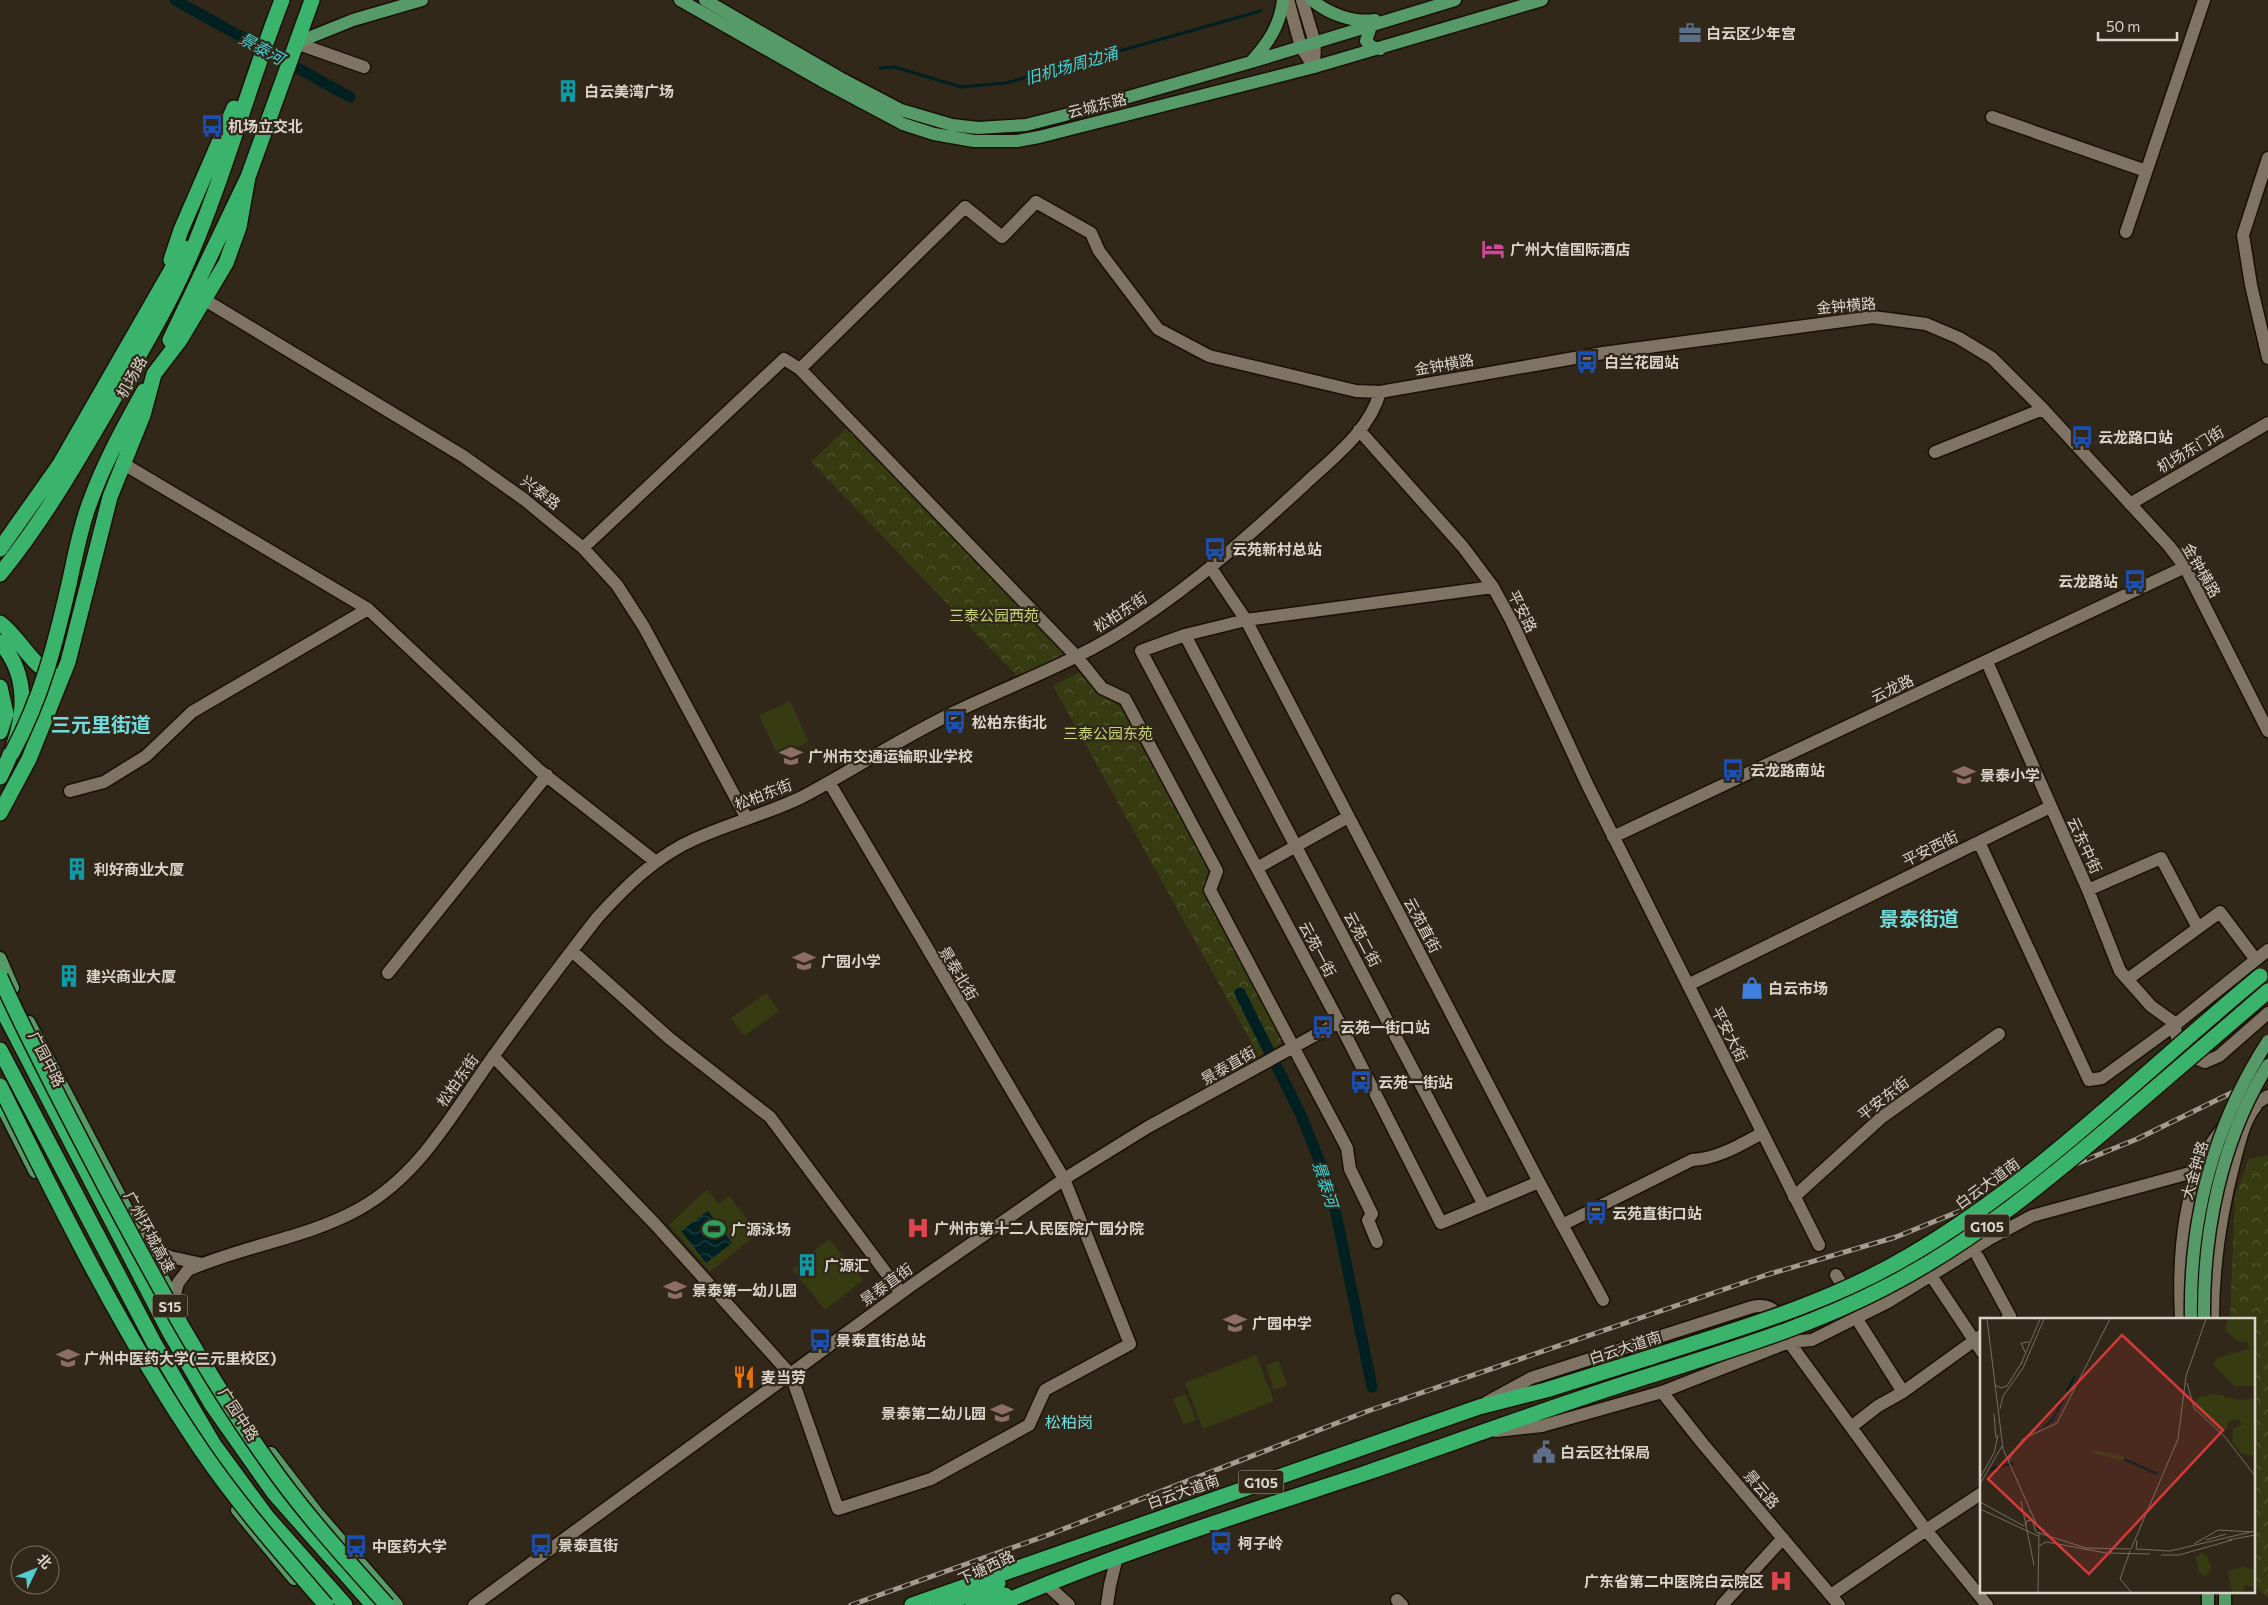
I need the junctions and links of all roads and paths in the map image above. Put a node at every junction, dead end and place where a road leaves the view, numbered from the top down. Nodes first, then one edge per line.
1 (282, 0) edge
2 (312, 0) edge
3 (422, 0) edge
4 (680, 0) edge
5 (705, 0) edge
6 (1283, 0) edge
7 (1288, 0) edge
8 (1302, 0) edge
9 (1312, 0) edge
10 (1454, 0) edge
11 (1542, 0) edge
12 (2204, 0) edge
13 (1392, 18) junction
14 (1371, 26) junction
15 (296, 43) junction
16 (1315, 43) junction
17 (1301, 47) junction
18 (1380, 49) junction
19 (1251, 62) junction
20 (364, 67) dead end
21 (1314, 67) junction
22 (254, 73) junction
23 (1992, 116) dead end
24 (2268, 158) edge
25 (2146, 171) junction
26 (248, 177) junction
27 (212, 199) junction
28 (2126, 232) dead end
29 (163, 286) junction
30 (206, 300) junction
31 (2268, 358) edge
32 (800, 369) junction
33 (154, 374) junction
34 (1380, 392) junction
35 (2043, 409) junction
36 (2268, 423) edge
37 (1359, 430) junction
38 (1935, 452) dead end
39 (122, 463) junction
40 (2130, 504) junction
41 (583, 548) junction
42 (0, 549) edge
43 (2185, 567) junction
44 (1211, 568) junction
45 (0, 574) edge
46 (1493, 587) junction
47 (368, 609) junction
48 (1246, 620) junction
49 (0, 623) edge
50 (1185, 635) junction
51 (0, 642) edge
52 (1077, 657) junction
53 (1986, 662) junction
54 (62, 679) junction
55 (0, 687) edge
56 (2268, 731) edge
57 (0, 732) edge
58 (12, 753) junction
59 (547, 775) junction
60 (0, 777) edge
61 (829, 782) junction
62 (70, 791) dead end
63 (2050, 808) junction
64 (0, 813) edge
65 (1348, 817) junction
66 (748, 819) junction
67 (1613, 837) junction
68 (1979, 842) junction
69 (1296, 846) junction
70 (656, 862) junction
71 (1257, 868) junction
72 (2088, 890) junction
73 (2198, 928) junction
74 (2268, 950) edge
75 (572, 951) junction
76 (0, 958) edge
77 (2261, 968) edge
78 (388, 973) dead end
79 (0, 977) edge
80 (2128, 979) junction
81 (1688, 985) junction
82 (2268, 991) edge
83 (0, 1005) edge
84 (2268, 1013) edge
85 (1339, 1022) junction
86 (2176, 1024) junction
87 (1999, 1034) dead end
88 (2268, 1041) edge
89 (1294, 1047) junction
90 (22, 1049) junction
91 (0, 1050) edge
92 (494, 1056) junction
93 (2268, 1065) edge
94 (52, 1067) junction
95 (0, 1086) edge
96 (2265, 1098) edge
97 (1, 1106) edge
98 (35, 1118) junction
99 (64, 1129) junction
100 (1762, 1133) junction
101 (24, 1152) junction
102 (100, 1160) junction
103 (2197, 1171) junction
104 (1064, 1179) junction
105 (1539, 1182) junction
106 (1794, 1197) junction
107 (1484, 1206) junction
108 (106, 1211) junction
109 (58, 1215) junction
110 (1562, 1225) junction
111 (95, 1232) junction
112 (1377, 1242) dead end
113 (146, 1246) junction
114 (1819, 1246) dead end
115 (1978, 1257) dead end
116 (202, 1264) junction
117 (1836, 1275) dead end
118 (1932, 1277) junction
119 (901, 1293) junction
120 (174, 1298) junction
121 (1603, 1300) dead end
122 (2008, 1318) edge
123 (2181, 1318) edge
124 (2191, 1318) edge
125 (2204, 1318) edge
126 (2213, 1318) edge
127 (1860, 1320) junction
128 (169, 1331) junction
129 (1978, 1338) edge
130 (1789, 1342) junction
131 (791, 1375) junction
132 (1662, 1392) junction
133 (1903, 1392) junction
134 (1479, 1407) junction
135 (1851, 1427) junction
136 (1489, 1431) junction
137 (1980, 1494) edge
138 (1926, 1530) junction
139 (336, 1535) junction
140 (1783, 1538) junction
141 (1117, 1557) junction
142 (1043, 1558) junction
143 (346, 1576) junction
144 (1046, 1584) junction
145 (2208, 1592) edge
146 (2225, 1592) edge
147 (1831, 1595) junction
148 (317, 1605) edge
149 (326, 1605) edge
150 (345, 1605) edge
151 (372, 1605) edge
152 (387, 1605) edge
153 (397, 1605) edge
154 (474, 1605) edge
155 (912, 1605) edge
156 (943, 1605) edge
157 (973, 1605) edge
158 (997, 1605) edge
159 (1070, 1605) edge
160 (1108, 1605) edge
161 (1722, 1605) edge
162 (1839, 1605) edge
163 (1987, 1605) edge
164 (2208, 1605) edge
165 (2225, 1605) edge

1 - 22 highway, 机场路
2 - 15 highway, 机场路
3 - 15 main road
4 - 21 main road, 云城东路
5 - 19 main road, 云城东路
6 - 19 main road
7 - 17 street
8 - 16 street
9 - 13 main road
10 - 13 main road, 云城东路
11 - 18 main road, 云城东路
12 - 25 street
13 - 14 main road, 云城东路
14 - 16 main road, 云城东路
14 - 18 main road
15 - 20 street
15 - 26 highway, 机场路
16 - 17 main road, 云城东路
16 - 21 street
17 - 19 main road, 云城东路
17 - 21 street
18 - 21 main road, 云城东路
22 - 27 highway, 机场路
22 - 29 highway
23 - 25 street
24 - 31 street
25 - 28 street
26 - 30 highway
26 - 33 highway, 机场路
27 - 29 highway
27 - 45 highway, 机场路
29 - 42 highway
30 - 33 highway
30 - 41 street, 兴泰路
32 - 34 street, 金钟横路
32 - 41 street
32 - 52 street
33 - 39 highway
33 - 58 highway, 机场路, bridge
34 - 35 street, 金钟横路
34 - 37 street, 松柏东街
35 - 38 street
35 - 40 street, 金钟横路
36 - 40 street, 机场东门街
37 - 44 street, 松柏东街
37 - 46 street, 平安路
39 - 47 street
39 - 54 highway
40 - 43 street, 金钟横路
41 - 66 street, 兴泰路
43 - 53 street, 云龙路
43 - 56 street, 金钟横路
44 - 48 street, 云苑直街
44 - 52 street, 松柏东街
46 - 48 street
46 - 67 street, 平安路
47 - 59 street
47 - 62 street
48 - 50 street
48 - 65 street, 云苑直街
49 - 54 highway
50 - 69 street, 云苑二街
50 - 71 street, 云苑一街
51 - 58 highway, bridge
52 - 61 street, 松柏东街
52 - 89 street
53 - 63 street, 云东中街
53 - 67 street, 云龙路
54 - 64 highway
55 - 57 highway
58 - 60 highway, 机场路
59 - 70 street
59 - 78 street
61 - 66 street, 松柏东街
61 - 104 street, 景泰北街
63 - 68 street
63 - 72 street, 云东中街
65 - 69 street
65 - 105 street, 云苑直街
66 - 70 street, 松柏东街
67 - 81 street, 平安大街
68 - 81 street, 平安西街
68 - 86 street, 平安西街
69 - 71 street
69 - 107 street, 云苑二街
70 - 75 street, 松柏东街
71 - 85 street, 云苑一街
72 - 73 street
72 - 80 street, 云东中街
73 - 77 street
73 - 80 street
74 - 77 street
75 - 92 street, 松柏东街
75 - 119 street
76 - 94 main road
77 - 86 street
77 - 134 highway, 白云大道南 / G105, bridge
79 - 152 highway, 广州环城高速 / S15, bridge
80 - 86 street, 云东中街
81 - 100 street, 平安大街
82 - 136 highway, G105, bridge
83 - 90 highway, 广园中路
84 - 86 street
85 - 89 street, 景泰直街
85 - 107 street, 云苑一街
87 - 106 street, 平安东街
88 - 124 main road, 大金钟路, bridge
89 - 104 street, 景泰直街
89 - 112 street
90 - 94 main road
90 - 99 highway, 广园中路
91 - 98 highway
92 - 116 street, 松柏东街
92 - 131 street
93 - 125 main road, 大金钟路, bridge
94 - 102 main road
95 - 149 highway, bridge
96 - 103 street
96 - 126 street
97 - 101 main road
98 - 101 main road
98 - 111 highway
99 - 102 main road
99 - 108 highway, 广园中路
100 - 106 street, 平安大街
100 - 110 street
101 - 109 main road
102 - 113 main road
103 - 118 street
103 - 123 street
104 - 119 street, 景泰直街
104 - 131 street, 景泰北街
105 - 107 street
105 - 110 street, 云苑直街
106 - 114 street, 平安大街
108 - 113 main road
108 - 128 highway, 广园中路
109 - 111 main road
109 - 148 main road
110 - 121 street, 云苑直街
111 - 150 highway
113 - 116 street
113 - 120 main road
115 - 122 street
116 - 120 street
117 - 127 street
118 - 127 street
118 - 129 street
119 - 131 street, 景泰直街
120 - 128 main road
120 - 139 main road
127 - 130 street
127 - 133 street
128 - 143 highway, 广园中路
129 - 133 street
130 - 132 street
130 - 134 street
130 - 135 street
131 - 154 street, 景泰直街
132 - 136 street
132 - 140 street, 景云路
133 - 135 street
134 - 142 highway, 白云大道南 / G105
135 - 138 street
136 - 141 highway, G105
137 - 138 street
138 - 147 street
138 - 163 street
139 - 143 main road
139 - 153 main road
140 - 147 street, 景云路
140 - 161 street
141 - 144 highway, G105
141 - 160 street
142 - 155 highway, 白云大道南
142 - 156 highway, 下塘西路 / G105
143 - 151 highway, 广园中路
144 - 157 highway, 下塘西路 / G105
144 - 158 highway
144 - 159 street
145 - 164 main road
146 - 165 main road
147 - 162 street, 景云路

